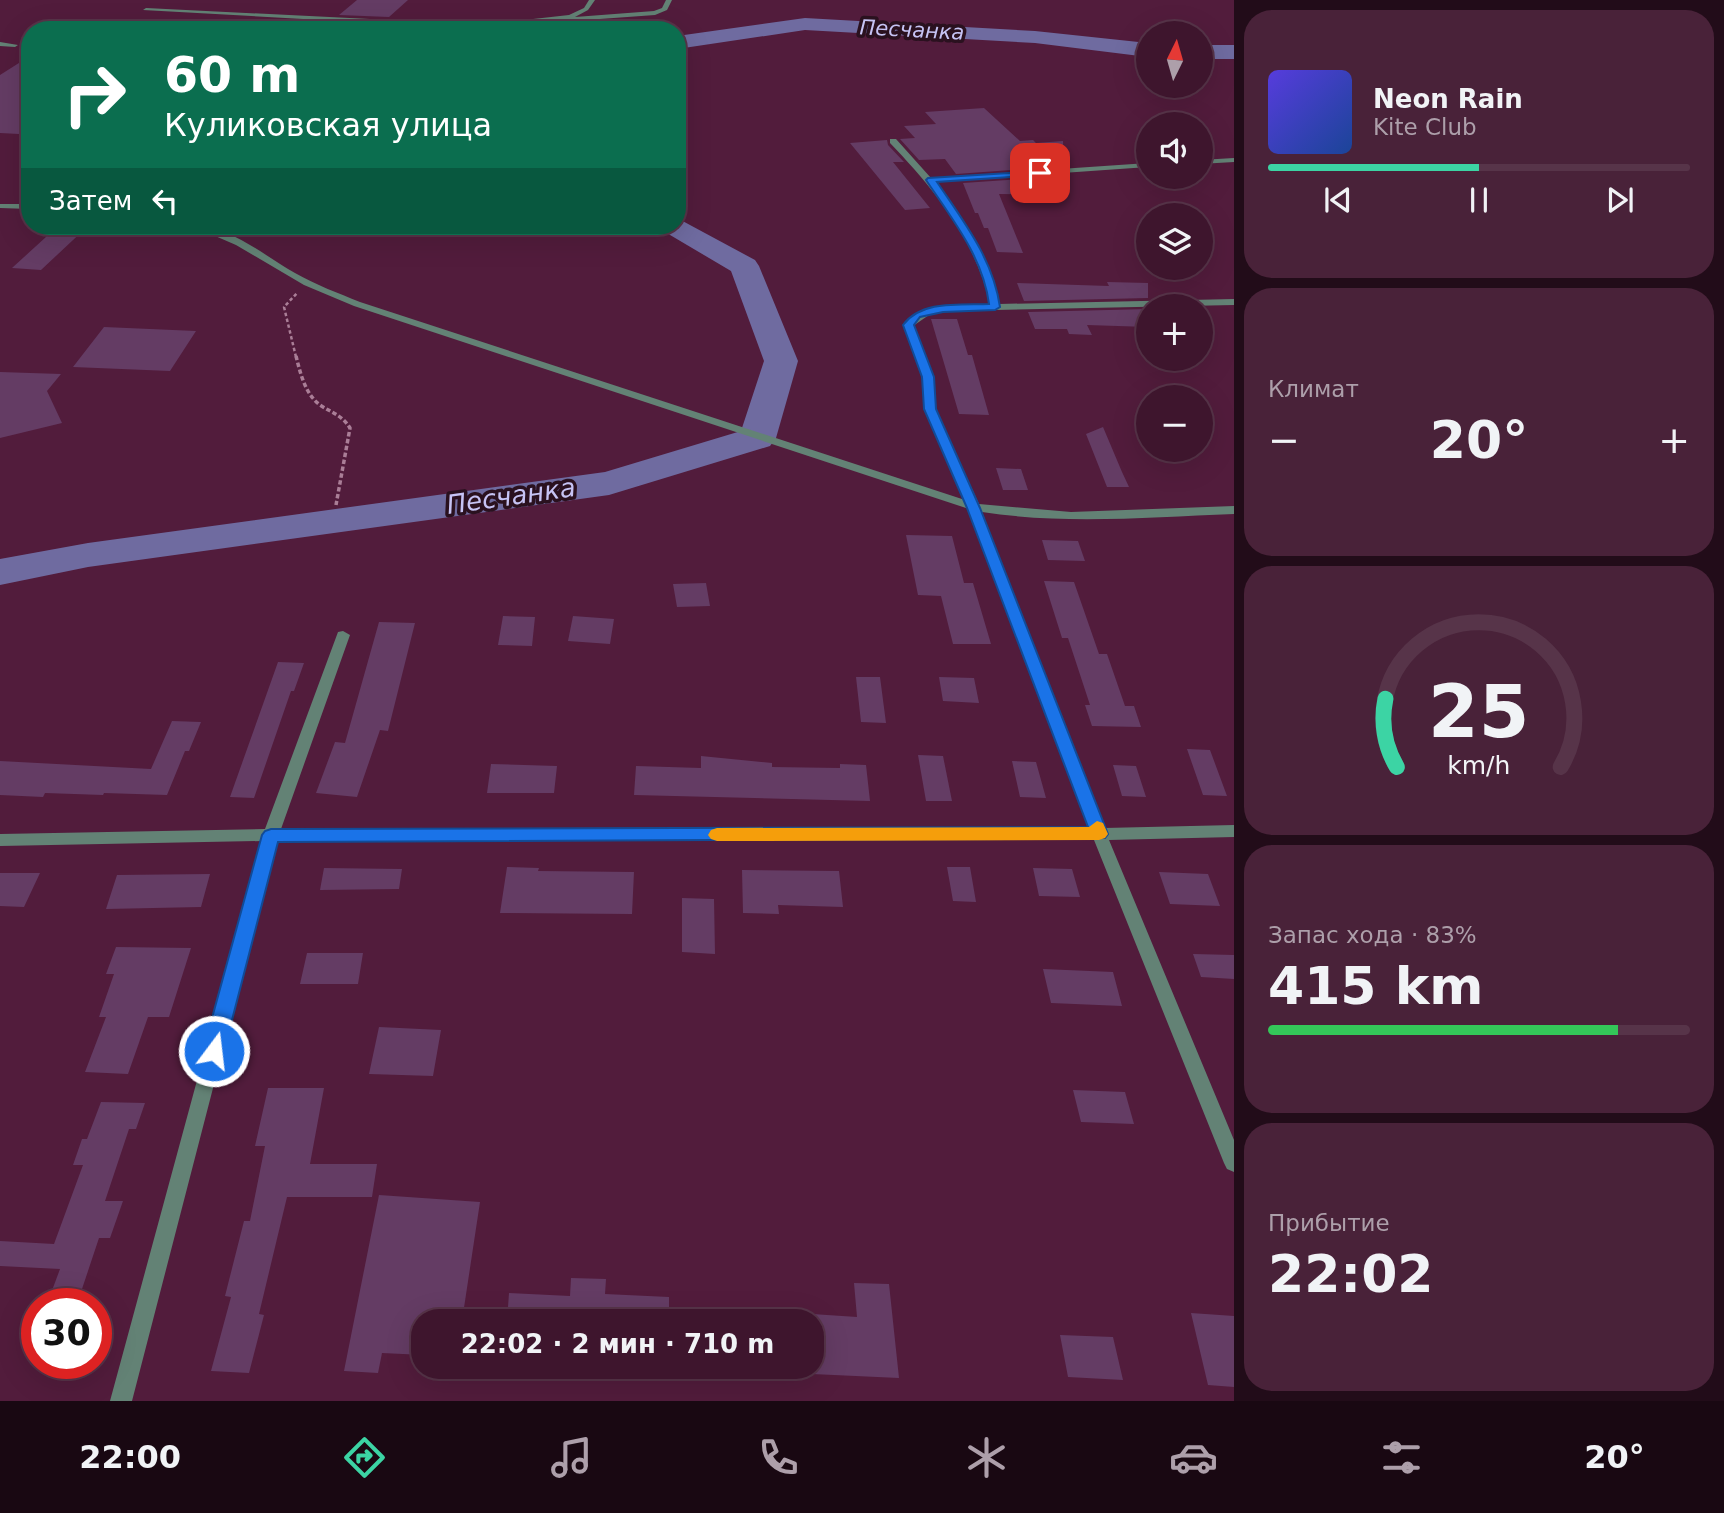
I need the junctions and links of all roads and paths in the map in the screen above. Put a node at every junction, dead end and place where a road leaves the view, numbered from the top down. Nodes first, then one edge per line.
1 (592, 0) edge
2 (669, 0) edge
3 (146, 10) dead end
4 (549, 20) junction
5 (369, 21) edge
6 (538, 21) edge
7 (0, 44) edge
8 (15, 45) dead end
9 (893, 141) dead end
10 (1234, 160) edge
11 (1213, 161) edge
12 (1136, 166) edge
13 (931, 180) junction
14 (0, 206) edge
15 (21, 207) edge
16 (225, 235) edge
17 (306, 283) junction
18 (1234, 302) edge
19 (995, 307) junction
20 (335, 505) dead end
21 (974, 508) junction
22 (1234, 510) edge
23 (343, 635) dead end
24 (1234, 831) edge
25 (1099, 834) junction
26 (271, 835) junction
27 (0, 840) edge
28 (1234, 1163) edge
29 (121, 1401) edge

1 - 4 street
2 - 4 street
3 - 5 street
4 - 6 street
7 - 8 street
9 - 13 street
10 - 11 street
12 - 13 street
13 - 19 street
14 - 15 street
16 - 17 street
17 - 20 path
17 - 21 street
18 - 19 street
19 - 21 street
21 - 22 street
21 - 25 street
23 - 26 street
24 - 25 street
25 - 26 street
25 - 28 street
26 - 27 street
26 - 29 street

